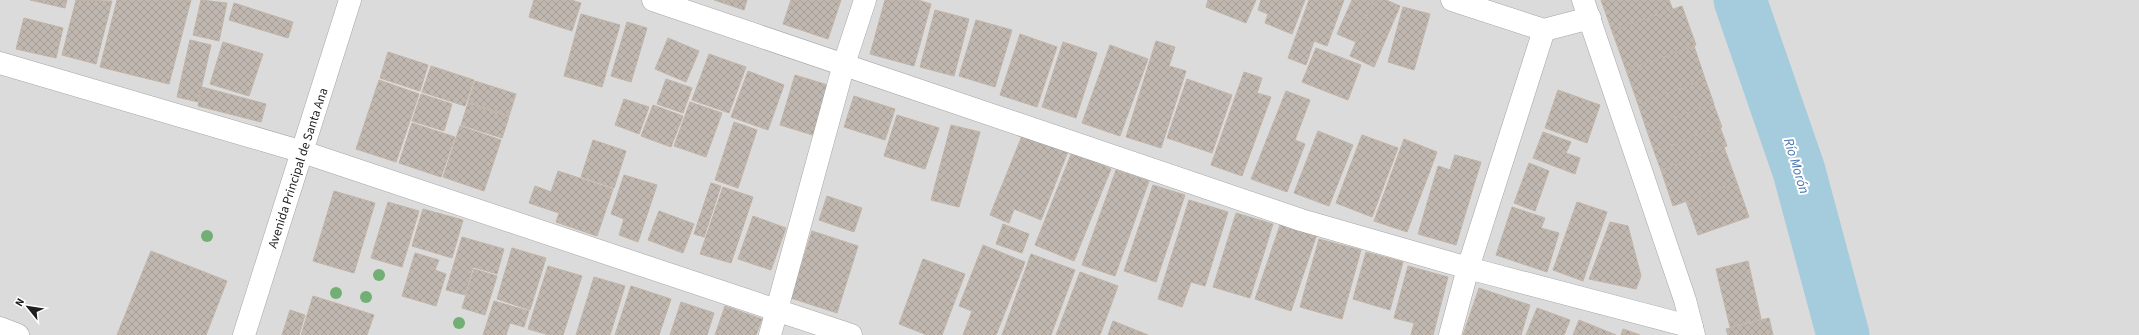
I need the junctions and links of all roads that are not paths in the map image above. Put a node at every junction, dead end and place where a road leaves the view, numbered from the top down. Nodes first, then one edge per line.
1 (350, 0) edge
2 (653, 0) edge
3 (865, 0) edge
4 (1452, 0) edge
5 (1587, 9) edge
6 (1544, 30) junction
7 (0, 63) edge
8 (844, 64) junction
9 (304, 152) junction
10 (1468, 268) junction
11 (777, 310) junction
12 (0, 328) edge
13 (1693, 331) edge
14 (18, 335) edge
15 (244, 335) edge
16 (770, 335) edge
17 (851, 335) edge
18 (1450, 335) edge

1 - 9 street, Avenida Principal de Santa Ana
2 - 8 street
3 - 8 street
4 - 6 street
5 - 6 street
5 - 13 street
6 - 10 street
7 - 9 street
8 - 10 street
8 - 11 street
9 - 11 street
9 - 15 street, Avenida Principal de Santa Ana
10 - 13 street
10 - 18 street
11 - 16 street
11 - 17 street
12 - 14 street

